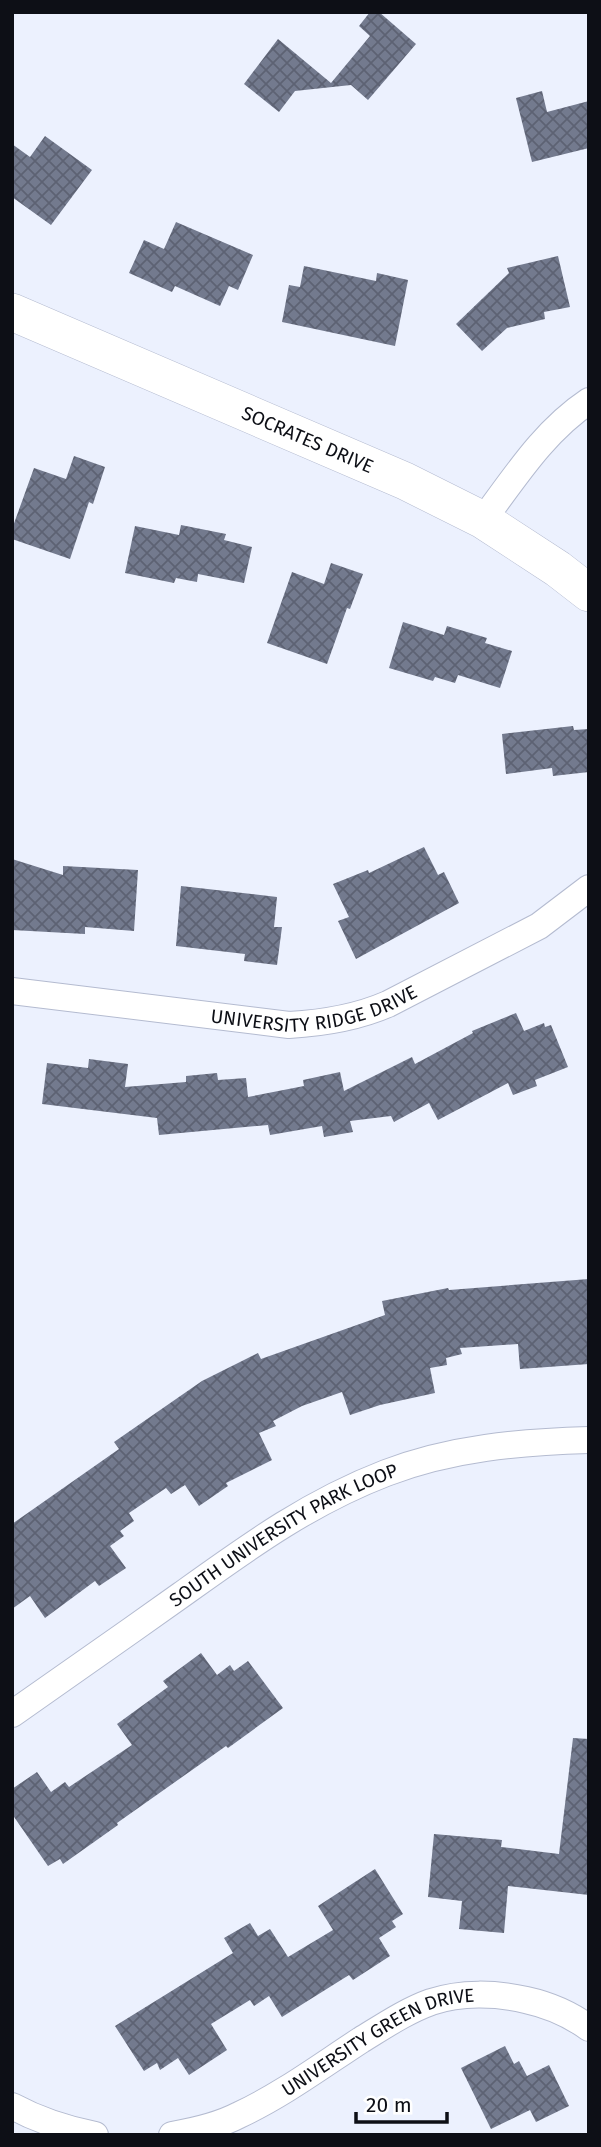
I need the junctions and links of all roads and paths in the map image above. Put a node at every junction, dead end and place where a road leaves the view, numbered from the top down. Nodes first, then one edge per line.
1 (12, 312) edge
2 (589, 401) edge
3 (483, 520) junction
4 (589, 593) edge
5 (589, 888) edge
6 (12, 991) edge
7 (589, 1440) edge
8 (12, 1714) edge
9 (589, 2028) edge
10 (12, 2106) edge
11 (95, 2135) edge
12 (172, 2135) edge

1 - 3 street, SOCRATES DRIVE
2 - 3 street
3 - 4 street, SOCRATES DRIVE
5 - 6 street, UNIVERSITY RIDGE DRIVE
7 - 8 street, SOUTH UNIVERSITY PARK LOOP
9 - 12 street, UNIVERSITY GREEN DRIVE
10 - 11 street

